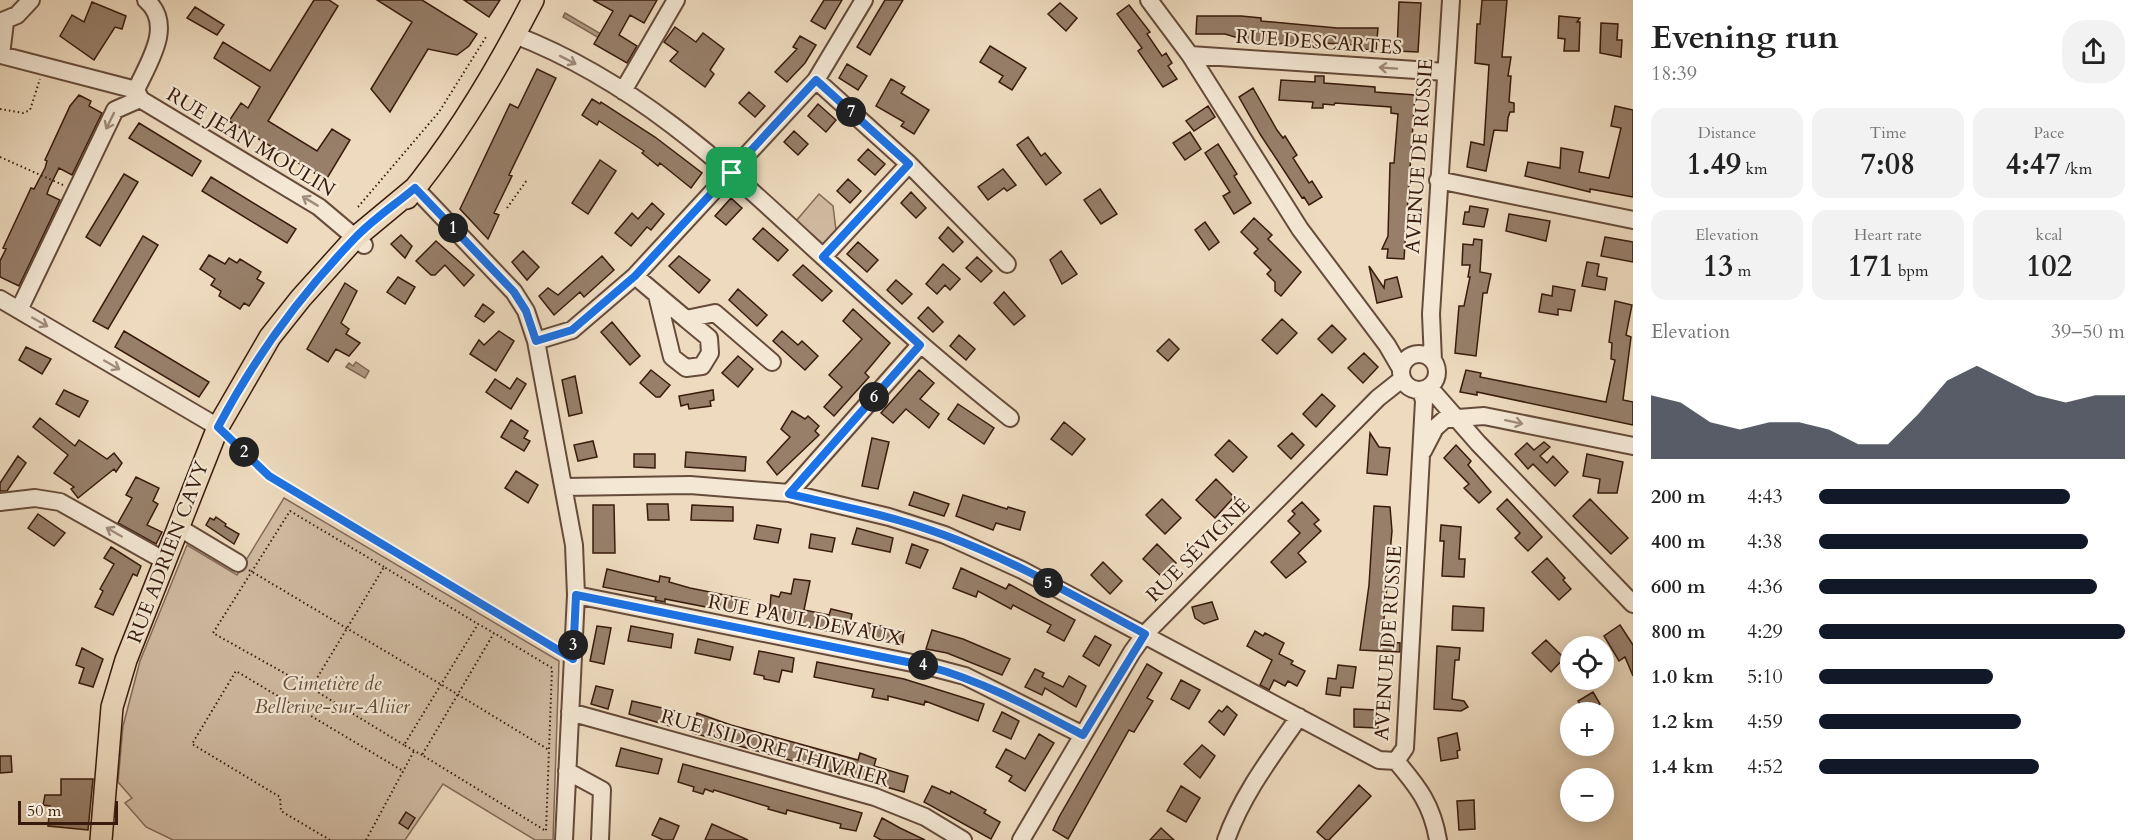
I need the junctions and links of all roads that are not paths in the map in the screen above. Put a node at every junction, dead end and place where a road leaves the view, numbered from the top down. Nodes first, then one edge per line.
1 (31, 0) edge
2 (146, 0) edge
3 (533, 0) edge
4 (676, 0) edge
5 (864, 0) edge
6 (1149, 0) edge
7 (1451, 0) edge
8 (2, 22) edge
9 (515, 35) junction
10 (1190, 55) junction
11 (1446, 72) junction
12 (816, 80) junction
13 (623, 91) junction
14 (138, 94) junction
15 (909, 164) junction
16 (732, 173) junction
17 (1437, 180) junction
18 (415, 188) junction
19 (1633, 220) edge
20 (360, 241) junction
21 (823, 257) junction
22 (1007, 264) dead end
23 (635, 276) junction
24 (657, 295) junction
25 (0, 299) edge
26 (19, 310) junction
27 (1431, 314) junction
28 (686, 319) junction
29 (536, 341) junction
30 (920, 345) junction
31 (1387, 345) junction
32 (1414, 355) junction
33 (1433, 361) junction
34 (772, 362) dead end
35 (1401, 374) junction
36 (1425, 388) junction
37 (1010, 418) dead end
38 (1456, 420) junction
39 (218, 427) junction
40 (1633, 446) edge
41 (1421, 454) junction
42 (564, 487) junction
43 (789, 494) junction
44 (0, 502) edge
45 (178, 527) junction
46 (165, 561) junction
47 (245, 567) road end
48 (576, 595) junction
49 (1633, 602) edge
50 (1145, 634) junction
51 (570, 712) junction
52 (1299, 717) junction
53 (1083, 735) junction
54 (1396, 761) junction
55 (567, 771) junction
56 (100, 840) edge
57 (564, 840) edge
58 (600, 840) edge
59 (963, 840) edge
60 (1021, 840) edge
61 (1226, 840) edge
62 (1438, 840) edge

1 - 8 street
2 - 14 street
3 - 9 main road, RUE ADRIEN CAVY
4 - 13 street
5 - 12 street
6 - 10 street
7 - 11 street, AVENUE DE RUSSIE
8 - 14 street
9 -> 13 street
9 - 18 main road, RUE ADRIEN CAVY
11 -> 10 street, RUE DESCARTES
10 - 31 street
11 - 17 street, AVENUE DE RUSSIE
12 - 15 street
12 - 16 street
13 - 16 street
20 -> 14 street, RUE JEAN MOULIN
14 -> 26 street, RUE JEAN MOULIN
15 - 21 street
15 - 22 street
16 - 21 street
16 - 23 street
17 - 19 street
17 - 27 street, AVENUE DE RUSSIE
18 - 20 main road, RUE ADRIEN CAVY
18 - 29 street
20 - 39 main road, RUE ADRIEN CAVY
21 - 30 street
23 - 24 street
23 - 29 street
24 - 28 street
24 - 28 street
25 - 26 street
26 -> 39 street
27 - 32 street, AVENUE DE RUSSIE
27 - 33 street, AVENUE DE RUSSIE
28 - 34 street
29 - 42 street
30 - 37 street
30 - 43 street
31 - 32 street
31 - 35 street
32 - 33 street
32 - 35 street
33 - 36 street
35 - 36 street
35 - 50 street, RUE SÉVIGNÉ
36 - 38 street
36 - 41 street, AVENUE DE RUSSIE
38 -> 40 street
38 - 41 street, AVENUE DE RUSSIE
38 - 49 street
39 - 45 main road, RUE ADRIEN CAVY
41 - 54 street, AVENUE DE RUSSIE
42 - 43 street
42 - 48 street
43 - 50 street
46 -> 44 street
45 - 46 main road, RUE ADRIEN CAVY
45 - 47 street
46 - 56 main road, RUE ADRIEN CAVY
48 - 51 street
48 - 53 street, RUE PAUL DEVAUX
50 - 52 street
50 - 53 street, RUE SÉVIGNÉ
51 - 55 street
51 - 59 street, RUE ISIDORE THIVRIER
52 - 54 street
52 - 61 street
53 - 60 street, RUE SÉVIGNÉ
54 - 62 street
55 - 57 street
55 - 58 street

